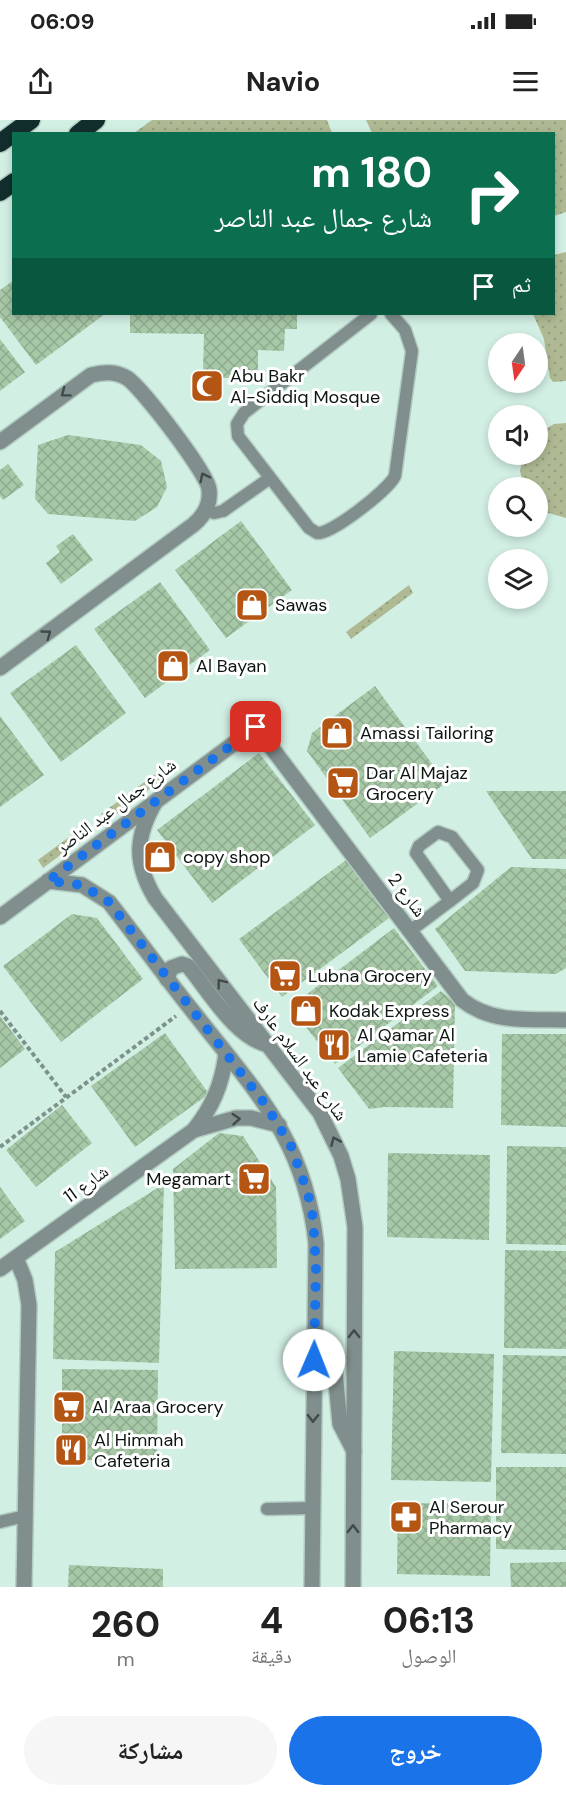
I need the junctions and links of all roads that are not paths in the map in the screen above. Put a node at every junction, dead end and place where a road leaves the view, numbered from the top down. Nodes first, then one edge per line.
1 (31, 120) edge
2 (96, 120) edge
3 (15, 132) edge
4 (81, 132) edge
5 (370, 315) edge
6 (392, 315) edge
7 (0, 442) edge
8 (270, 478) junction
9 (206, 510) junction
10 (0, 668) edge
11 (256, 727) joint
12 (156, 801) junction
13 (48, 881) junction
14 (450, 901) junction
15 (0, 917) edge
16 (410, 931) junction
17 (167, 979) junction
18 (566, 1020) edge
19 (269, 1045) junction
20 (226, 1054) junction
21 (279, 1125) junction
22 (195, 1130) junction
23 (16, 1258) junction
24 (0, 1269) edge
25 (314, 1360) junction
26 (354, 1451) junction
27 (313, 1508) junction
28 (267, 1509) dead end
29 (25, 1516) junction
30 (0, 1522) edge
31 (24, 1587) edge
32 (312, 1587) edge
33 (353, 1587) edge

1 - 3 highway
2 - 4 highway
5 - 8 lane
6 - 8 lane
9 -> 7 street
8 - 9 lane
10 -> 9 street
11 - 12 street, شارع جمال عبد الناصر
11 - 16 street, شارع 2
12 - 13 street, شارع جمال عبد الناصر
19 -> 12 street, شارع عبد السلام عارف
13 - 15 street, شارع جمال عبد الناصر
13 - 17 street
14 - 14 lane
14 - 16 lane
16 - 18 street, شارع 2
17 - 19 street
17 - 20 street
26 -> 19 street, شارع عبد السلام عارف
20 - 21 street
20 - 22 street, شارع 11
22 -> 21 street, شارع 11
21 - 25 street
22 - 23 street, شارع 11
23 - 24 street, شارع 11
23 - 29 street
25 - 26 street
25 -> 27 street
33 -> 26 street, شارع عبد السلام عارف
27 - 28 lane
27 - 32 street
29 - 30 lane
29 - 31 street

